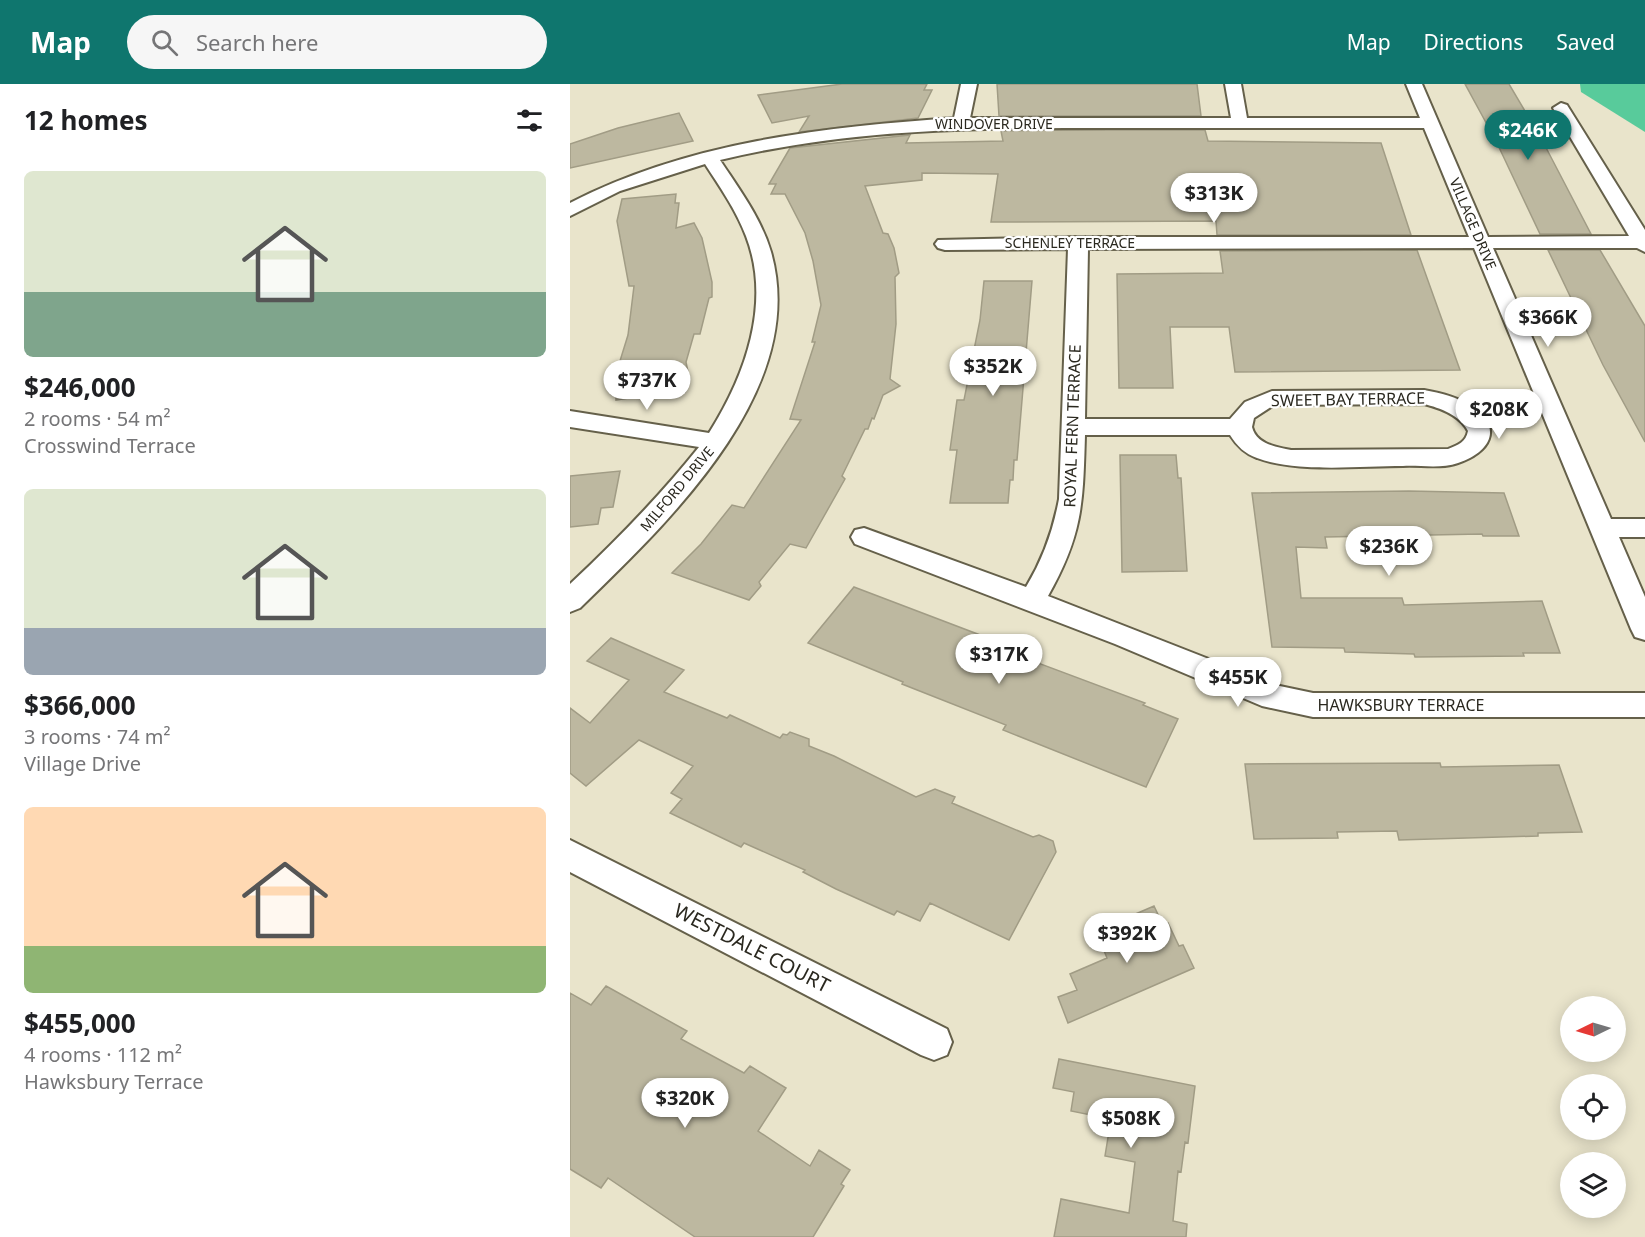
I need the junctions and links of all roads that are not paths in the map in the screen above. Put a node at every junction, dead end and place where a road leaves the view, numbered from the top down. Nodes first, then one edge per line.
1 (969, 84) edge
2 (1233, 84) edge
3 (1413, 84) edge
4 (1561, 108) dead end
5 (961, 123) junction
6 (1240, 123) junction
7 (1430, 123) junction
8 (709, 157) junction
9 (570, 210) edge
10 (1078, 243) junction
11 (1482, 243) junction
12 (945, 244) dead end
13 (1644, 244) edge
14 (570, 419) edge
15 (1073, 427) junction
16 (1240, 427) junction
17 (716, 442) junction
18 (1602, 528) junction
19 (1645, 528) edge
20 (864, 537) dead end
21 (1032, 600) junction
22 (570, 601) edge
23 (1645, 629) edge
24 (1645, 705) edge
25 (570, 855) edge
26 (934, 1042) dead end

1 - 5 street
2 - 6 street
3 - 7 street, VILLAGE DRIVE
4 - 13 street
5 - 6 street, WINDOVER DRIVE
5 - 8 street, WINDOVER DRIVE
6 - 7 street, WINDOVER DRIVE
7 - 11 street, VILLAGE DRIVE
8 - 9 street, WINDOVER DRIVE
8 - 17 street, MILFORD DRIVE
10 - 11 street, SCHENLEY TERRACE
10 - 12 street, SCHENLEY TERRACE
10 - 15 street, ROYAL FERN TERRACE
11 - 13 street, SCHENLEY TERRACE
11 - 18 street, VILLAGE DRIVE
14 - 17 street
15 - 16 street
15 - 21 street, ROYAL FERN TERRACE
16 - 16 street, SWEET BAY TERRACE
17 - 22 street, MILFORD DRIVE
18 - 19 street
18 - 23 street, VILLAGE DRIVE
20 - 21 street, HAWKSBURY TERRACE
21 - 24 street, HAWKSBURY TERRACE
25 - 26 street, WESTDALE COURT

